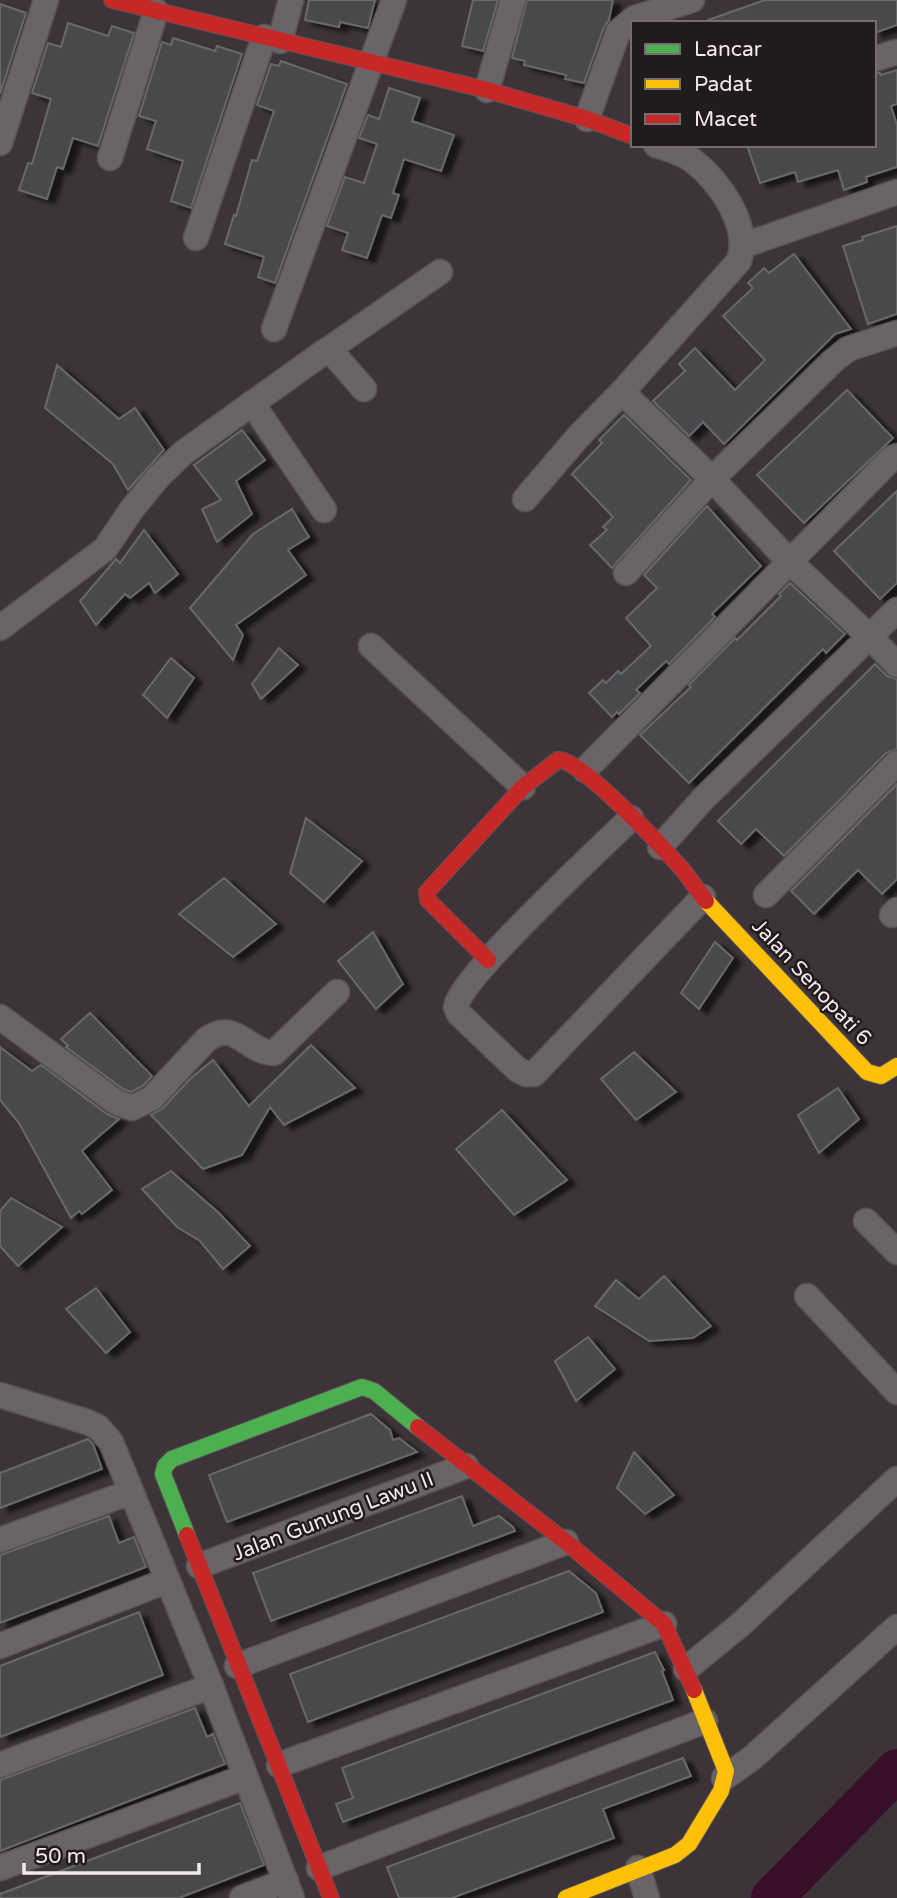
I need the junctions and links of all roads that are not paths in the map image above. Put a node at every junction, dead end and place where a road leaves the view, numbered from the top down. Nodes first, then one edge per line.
1 (46, 0) edge
2 (111, 0) edge
3 (291, 0) edge
4 (394, 0) edge
5 (513, 0) edge
6 (692, 0) edge
7 (170, 9) edge
8 (272, 39) junction
9 (897, 52) edge
10 (876, 58) edge
11 (371, 63) junction
12 (486, 90) junction
13 (587, 119) junction
14 (631, 135) edge
15 (0, 143) edge
16 (667, 147) edge
17 (693, 152) edge
18 (110, 158) dead end
19 (897, 192) edge
20 (196, 238) dead end
21 (742, 246) junction
22 (440, 272) dead end
23 (274, 329) dead end
24 (897, 333) edge
25 (329, 349) junction
26 (364, 388) dead end
27 (622, 392) junction
28 (252, 403) junction
29 (897, 456) edge
30 (712, 479) junction
31 (525, 499) dead end
32 (324, 510) dead end
33 (790, 562) junction
34 (626, 573) dead end
35 (897, 610) edge
36 (0, 628) edge
37 (871, 638) junction
38 (371, 646) dead end
39 (897, 665) edge
40 (897, 763) edge
41 (585, 770) junction
42 (523, 787) junction
43 (631, 818) junction
44 (660, 847) junction
45 (766, 895) dead end
46 (703, 897) junction
47 (488, 960) junction
48 (337, 992) dead end
49 (0, 1017) edge
50 (897, 1066) edge
51 (866, 1221) dead end
52 (897, 1252) edge
53 (807, 1296) dead end
54 (897, 1392) edge
55 (0, 1395) edge
56 (466, 1466) junction
57 (897, 1479) edge
58 (131, 1492) junction
59 (0, 1540) edge
60 (566, 1542) junction
61 (199, 1566) junction
62 (166, 1581) junction
63 (664, 1624) junction
64 (897, 1627) edge
65 (0, 1646) edge
66 (237, 1666) junction
67 (686, 1669) junction
68 (211, 1686) junction
69 (705, 1721) junction
70 (0, 1765) edge
71 (279, 1765) junction
72 (245, 1777) junction
73 (724, 1778) junction
74 (0, 1868) edge
75 (319, 1868) junction
76 (638, 1868) junction
77 (289, 1889) edge
78 (242, 1898) edge
79 (331, 1898) edge
80 (566, 1898) edge
81 (647, 1898) edge

1 - 15 street
2 - 7 street
3 - 8 street
4 - 11 street
5 - 12 street
6 - 13 street
7 - 8 street
7 - 18 street
8 - 11 street
8 - 20 street
9 - 10 street
11 - 12 street
11 - 23 street
12 - 13 street
13 - 14 street
16 - 17 street
17 - 21 street
19 - 21 street
21 - 27 street
22 - 25 street
24 - 30 street
25 - 26 street
25 - 28 street
27 - 30 street
27 - 31 street
28 - 32 street
28 - 36 street
29 - 33 street
30 - 33 street
30 - 34 street
33 - 37 street
33 - 41 street
35 - 37 street
37 - 39 street
37 - 44 street
38 - 42 street
40 - 45 street
41 - 42 street
41 - 43 street, Jalan Senopati 6
42 - 47 street
43 - 44 street, Jalan Senopati 6
43 - 47 street
44 - 46 street, Jalan Senopati 6
46 - 47 street
46 - 50 street, Jalan Senopati 6
48 - 49 street
51 - 52 street
53 - 54 street
55 - 58 street
56 - 60 street
56 - 61 street, Jalan Gunung Lawu II
56 - 61 street
57 - 67 street
58 - 59 street
58 - 62 street
60 - 63 street
60 - 66 street
61 - 66 street
62 - 65 street
62 - 68 street
63 - 67 street
63 - 71 street
64 - 73 street
66 - 71 street
67 - 69 street
68 - 70 street
68 - 72 street
69 - 73 street
69 - 75 street
71 - 75 street
72 - 74 street
72 - 77 street
73 - 76 street
75 - 79 street
76 - 80 street
76 - 81 street
77 - 78 street

